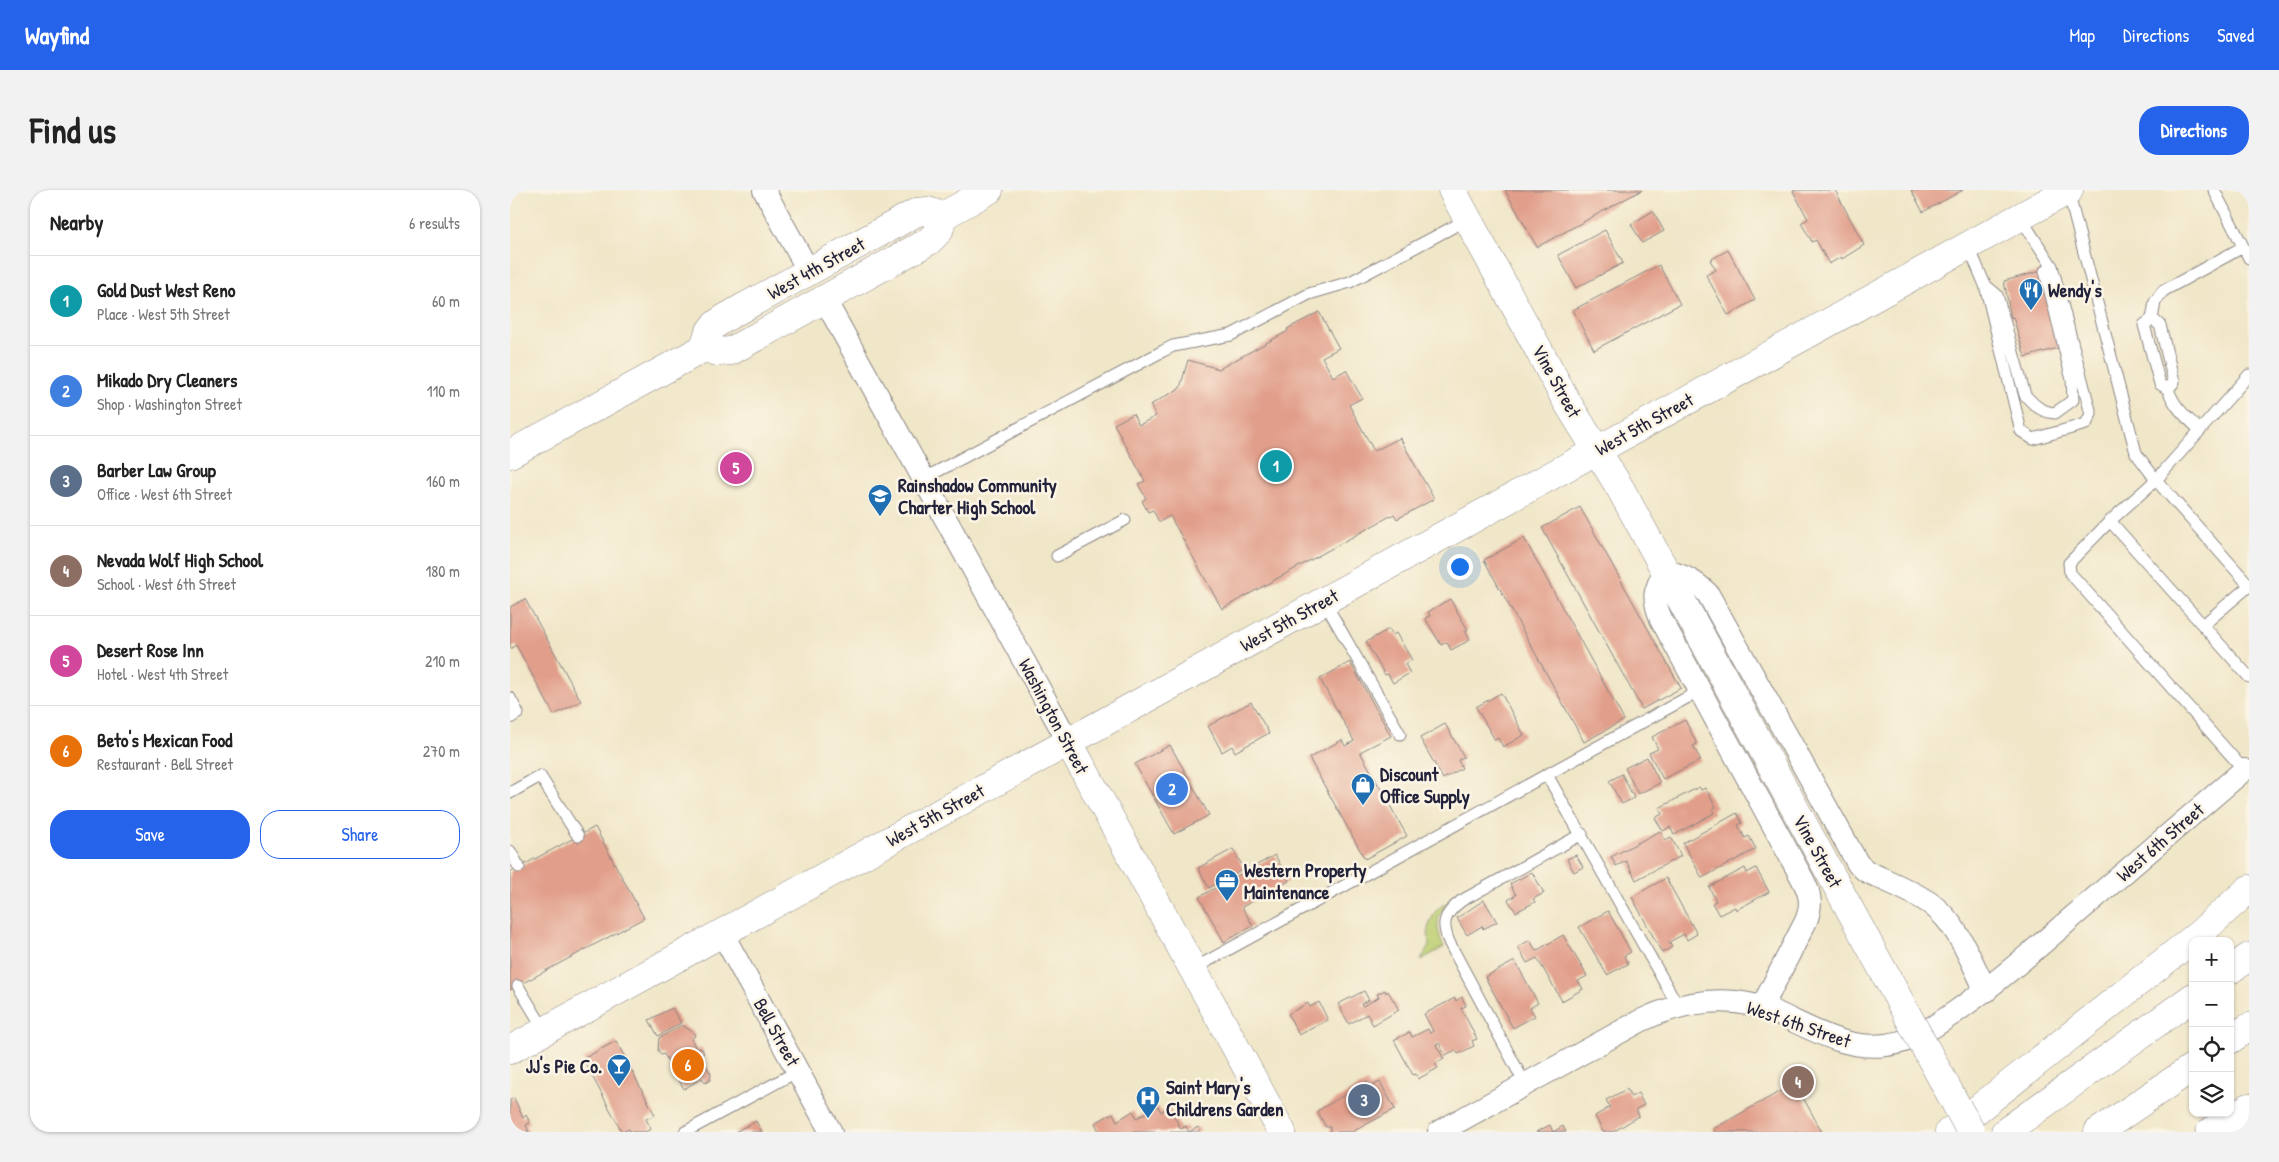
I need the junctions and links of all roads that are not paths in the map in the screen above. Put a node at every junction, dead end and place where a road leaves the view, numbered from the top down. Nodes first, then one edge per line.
1 (764, 190) edge
2 (989, 190) edge
3 (1452, 190) edge
4 (2069, 190) edge
5 (2214, 190) edge
6 (943, 216) junction
7 (2020, 217) junction
8 (1468, 219) junction
9 (1968, 245) junction
10 (2243, 247) junction
11 (2042, 251) junction
12 (2249, 258) edge
13 (809, 272) junction
14 (1985, 285) junction
15 (825, 300) junction
16 (704, 348) junction
17 (2249, 375) edge
18 (2200, 430) junction
19 (1598, 450) junction
20 (510, 454) edge
21 (923, 479) junction
22 (2156, 480) junction
23 (1125, 520) dead end
24 (2110, 521) junction
25 (1057, 556) dead end
26 (1665, 571) junction
27 (2249, 585) edge
28 (1324, 601) junction
29 (2203, 625) junction
30 (2249, 677) edge
31 (1701, 690) junction
32 (510, 698) edge
33 (510, 718) edge
34 (1400, 734) dead end
35 (1068, 742) junction
36 (2246, 767) edge
37 (1547, 775) junction
38 (510, 793) edge
39 (1582, 834) junction
40 (578, 836) dead end
41 (510, 851) edge
42 (519, 867) dead end
43 (2249, 889) edge
44 (722, 933) junction
45 (2249, 956) edge
46 (2234, 967) edge
47 (1193, 970) junction
48 (518, 986) dead end
49 (1986, 991) junction
50 (2189, 1000) edge
51 (1678, 1006) junction
52 (1762, 1007) junction
53 (2249, 1027) edge
54 (545, 1031) junction
55 (2234, 1037) edge
56 (510, 1050) edge
57 (2189, 1070) edge
58 (798, 1071) junction
59 (1524, 1084) junction
60 (2249, 1107) edge
61 (685, 1132) edge
62 (831, 1132) edge
63 (1282, 1132) edge
64 (1440, 1132) edge
65 (1949, 1132) edge
66 (1971, 1132) edge
67 (2005, 1132) edge
68 (2098, 1132) edge
69 (2210, 1132) edge

1 - 13 street
2 - 6 main road
3 - 8 main road, Vine Street
4 - 7 main road, West 5th Street
4 - 22 lane
5 - 10 lane
6 - 13 main road, West 4th Street
6 - 15 main road, West 4th Street
7 - 9 main road, West 5th Street
7 - 11 lane
8 - 19 main road, Vine Street
8 - 21 lane
9 - 14 lane
9 - 19 main road, West 5th Street
10 - 12 lane
10 - 18 lane
11 - 14 lane
11 - 14 lane
13 - 16 main road, West 4th Street
15 - 16 main road, West 4th Street
15 - 21 street, Washington Street
16 - 20 main road
17 - 18 lane
18 - 22 lane
19 - 26 main road, Vine Street
19 - 28 main road, West 5th Street
21 - 35 street, Washington Street
22 - 24 lane
22 - 27 lane
23 - 25 lane
24 - 29 lane
24 - 36 lane
26 - 31 street, Vine Street
26 - 49 street, Vine Street
26 - 66 main road, Vine Street, bridge
27 - 29 lane
28 - 34 lane
28 - 35 main road, West 5th Street
29 - 30 lane
31 - 37 lane
31 - 52 street, Vine Street
32 - 33 lane
35 - 44 main road, West 5th Street
35 - 47 main road, Washington Street
36 - 49 street, West 6th Street
37 - 39 lane
37 - 47 lane
38 - 40 lane
39 - 51 lane
39 - 59 lane
41 - 42 lane
43 - 65 main road
44 - 54 main road, West 5th Street
44 - 58 street, Bell Street
45 - 46 main road
47 - 63 main road, Washington Street
48 - 54 lane
49 - 52 street, West 6th Street
50 - 67 main road
51 - 52 street, West 6th Street
51 - 59 street, West 6th Street
53 - 55 main road
54 - 56 main road, West 5th Street
57 - 68 main road
58 - 61 lane
58 - 62 street, Bell Street
59 - 64 street, West 6th Street
60 - 69 main road

